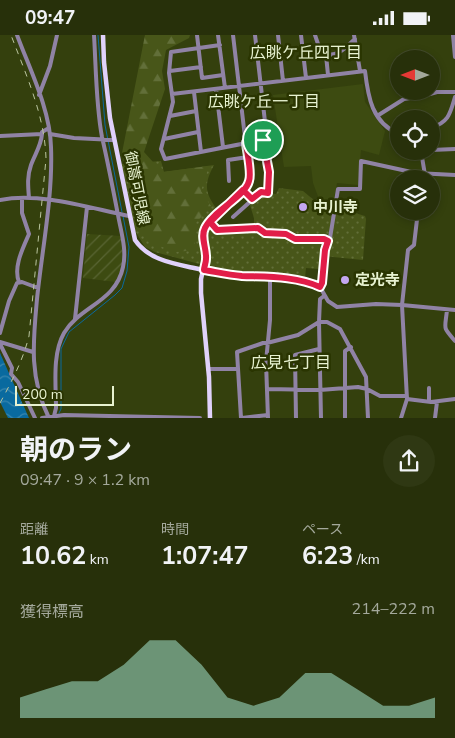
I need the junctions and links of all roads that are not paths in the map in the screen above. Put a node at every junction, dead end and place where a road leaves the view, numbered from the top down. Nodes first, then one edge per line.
1 (17, 35) edge
2 (57, 35) edge
3 (94, 35) edge
4 (103, 35) edge
5 (197, 35) edge
6 (218, 35) edge
7 (233, 35) edge
8 (255, 35) edge
9 (278, 35) edge
10 (301, 35) edge
11 (315, 35) edge
12 (355, 37) edge
13 (454, 37) edge
14 (220, 45) junction
15 (199, 48) junction
16 (326, 55) junction
17 (455, 57) edge
18 (201, 67) junction
19 (170, 71) junction
20 (360, 71) junction
21 (223, 75) junction
22 (328, 75) junction
23 (306, 78) junction
24 (283, 81) junction
25 (261, 83) junction
26 (239, 86) junction
27 (225, 88) junction
28 (216, 89) junction
29 (455, 91) edge
30 (194, 92) junction
31 (39, 95) junction
32 (172, 95) junction
33 (455, 97) edge
34 (196, 111) junction
35 (170, 116) junction
36 (377, 116) junction
37 (440, 126) edge
38 (49, 128) junction
39 (390, 130) edge
40 (198, 131) junction
41 (42, 134) junction
42 (50, 134) junction
43 (0, 136) edge
44 (164, 139) junction
45 (108, 140) junction
46 (263, 140) junction
47 (246, 143) junction
48 (223, 147) junction
49 (455, 149) edge
50 (440, 150) edge
51 (201, 152) junction
52 (248, 157) junction
53 (396, 170) edge
54 (455, 175) edge
55 (440, 176) edge
56 (229, 181) dead end
57 (243, 190) junction
58 (22, 198) junction
59 (29, 198) junction
60 (252, 199) junction
61 (0, 200) edge
62 (48, 200) junction
63 (318, 201) dead end
64 (87, 207) junction
65 (334, 209) junction
66 (118, 214) junction
67 (129, 216) junction
68 (233, 217) dead end
69 (417, 220) edge
70 (210, 222) junction
71 (328, 241) junction
72 (204, 270) junction
73 (270, 276) junction
74 (19, 282) junction
75 (38, 287) junction
76 (320, 287) junction
77 (324, 296) junction
78 (402, 305) junction
79 (447, 310) junction
80 (455, 310) edge
81 (75, 319) junction
82 (319, 322) junction
83 (0, 333) edge
84 (455, 341) edge
85 (0, 343) edge
86 (267, 343) junction
87 (351, 347) junction
88 (319, 349) junction
89 (33, 353) junction
90 (208, 369) junction
91 (238, 369) junction
92 (345, 388) junction
93 (429, 388) dead end
94 (268, 389) junction
95 (367, 389) junction
96 (296, 390) junction
97 (320, 390) junction
98 (407, 397) junction
99 (455, 399) edge
100 (428, 402) junction
101 (438, 402) junction
102 (52, 416) edge
103 (268, 416) edge
104 (88, 417) edge
105 (138, 417) edge
106 (184, 417) edge
107 (35, 418) edge
108 (42, 418) edge
109 (200, 418) edge
110 (210, 418) edge
111 (241, 418) edge
112 (296, 418) edge
113 (320, 418) edge
114 (345, 418) edge
115 (368, 418) edge
116 (401, 418) edge
117 (435, 418) edge

1 - 31 street
2 - 31 street
3 - 45 street
4 - 45 main road, 御嵩可児線
5 - 15 street
6 - 14 street
7 - 26 street
8 - 25 street
9 - 24 street
10 - 23 street
11 - 16 street
12 - 16 street
12 - 20 street
13 - 17 street
14 - 15 street
14 - 21 street
15 - 18 street
15 - 19 street
16 - 22 street
18 - 19 street
18 - 21 street
19 - 32 street
20 - 22 street
20 - 36 street
21 - 27 street
22 - 23 street
23 - 24 street
24 - 25 street
25 - 26 street
25 - 46 street
26 - 27 street
26 - 47 street
27 - 28 street
28 - 30 street
28 - 48 street
29 - 36 street
30 - 32 street
30 - 34 street
31 - 38 street
32 - 35 street
33 - 37 street
34 - 35 street
34 - 40 street
35 - 44 street
36 - 39 street
38 - 41 street
38 - 42 street
40 - 44 street
40 - 51 street
41 - 43 street
41 - 59 street
42 - 45 street
42 - 62 street
44 - 51 street
45 - 66 street
45 - 67 main road, 御嵩可児線
46 - 47 street
46 - 60 street
47 - 48 street
47 - 52 street
48 - 51 street
49 - 50 street
52 - 56 street
52 - 57 street
53 - 65 street
54 - 55 street
57 - 60 street
57 - 70 street
58 - 59 street
58 - 61 street
58 - 74 street
59 - 62 street
60 - 68 street
62 - 64 street
62 - 75 street
63 - 65 street
64 - 66 street
64 - 81 street
65 - 71 street
66 - 67 street
66 - 81 street
67 - 72 main road, 御嵩可児線
69 - 78 street
70 - 71 street
70 - 72 street
71 - 76 street
72 - 73 street
72 - 90 main road
73 - 76 street
73 - 86 street
74 - 75 street
74 - 83 street
75 - 89 street
76 - 77 street
77 - 78 street
77 - 82 street
78 - 79 street
78 - 98 street
79 - 80 street
79 - 84 street
81 - 102 street
82 - 86 street
82 - 87 street
82 - 88 street
85 - 89 street
85 - 107 street
86 - 91 street
86 - 94 street
87 - 92 street
87 - 95 street
88 - 96 street
88 - 97 street
89 - 102 street
90 - 91 street
90 - 110 main road
91 - 111 street
92 - 95 street
92 - 97 street
92 - 114 street
93 - 100 street
94 - 96 street
94 - 103 street
95 - 98 street
95 - 115 street
96 - 97 street
96 - 112 street
97 - 113 street
98 - 100 street
98 - 116 street
99 - 101 street
100 - 101 street
101 - 117 street
102 - 104 street
102 - 108 street
103 - 111 street
104 - 105 street
105 - 106 street
106 - 109 street

